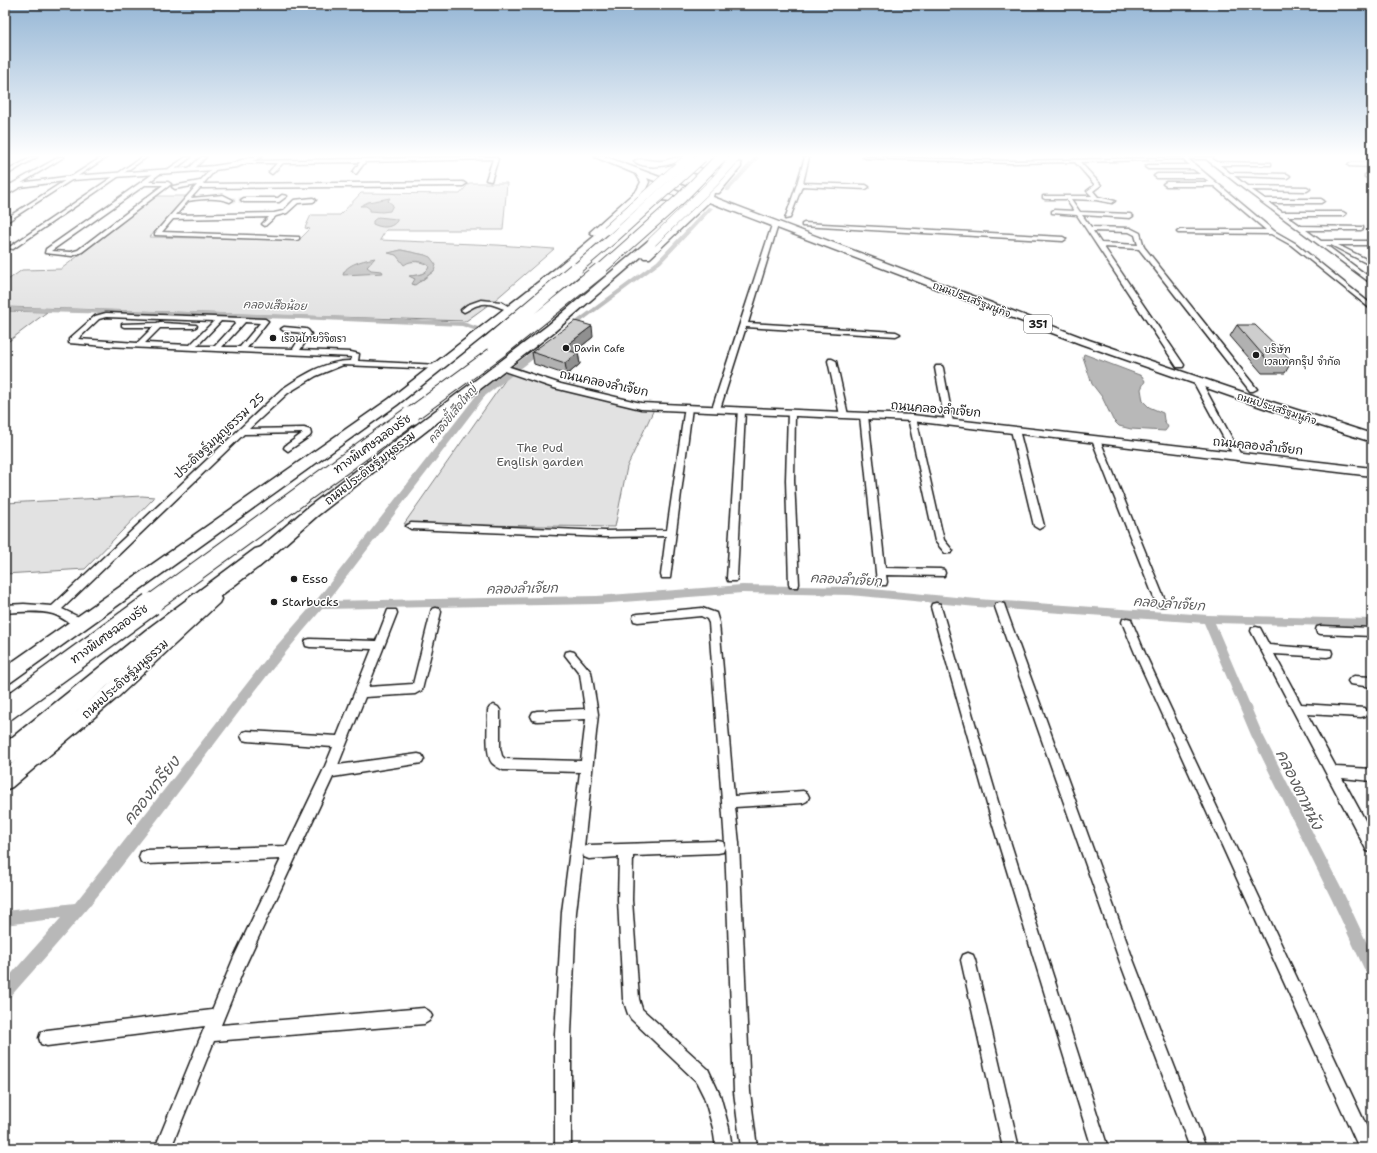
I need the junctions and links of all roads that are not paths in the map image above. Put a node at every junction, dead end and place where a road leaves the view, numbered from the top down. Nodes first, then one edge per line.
1 (21, 211) edge
2 (66, 211) edge
3 (105, 211) edge
4 (133, 211) edge
5 (176, 211) edge
6 (286, 211) edge
7 (620, 211) edge
8 (629, 211) edge
9 (642, 211) edge
10 (665, 211) edge
11 (684, 211) edge
12 (738, 211) edge
13 (768, 211) edge
14 (790, 211) edge
15 (1246, 211) edge
16 (1277, 211) edge
17 (694, 212) edge
18 (1054, 212) dead end
19 (228, 213) dead end
20 (1079, 213) junction
21 (1281, 214) junction
22 (1343, 214) dead end
23 (274, 215) junction
24 (207, 216) junction
25 (1130, 216) dead end
26 (171, 217) junction
27 (787, 218) junction
28 (5, 221) edge
29 (265, 224) dead end
30 (775, 225) junction
31 (804, 225) junction
32 (1300, 228) junction
33 (1361, 228) dead end
34 (1089, 229) junction
35 (1180, 232) dead end
36 (1272, 232) junction
37 (297, 238) dead end
38 (1063, 239) dead end
39 (1321, 243) junction
40 (1330, 243) junction
41 (1372, 244) edge
42 (1100, 245) junction
43 (1141, 247) junction
44 (11, 248) dead end
45 (1371, 262) edge
46 (1372, 282) edge
47 (537, 287) junction
48 (578, 306) junction
49 (1372, 308) edge
50 (510, 309) junction
51 (464, 310) dead end
52 (166, 317) junction
53 (220, 319) junction
54 (243, 320) junction
55 (124, 325) dead end
56 (744, 325) junction
57 (158, 326) junction
58 (194, 326) dead end
59 (284, 329) dead end
60 (896, 334) dead end
61 (139, 345) junction
62 (192, 347) junction
63 (217, 348) junction
64 (242, 349) junction
65 (296, 351) junction
66 (832, 361) dead end
67 (354, 363) junction
68 (1180, 365) junction
69 (439, 367) junction
70 (939, 368) dead end
71 (508, 370) junction
72 (1197, 380) junction
73 (1253, 389) junction
74 (688, 408) junction
75 (716, 409) junction
76 (741, 411) junction
77 (791, 413) junction
78 (844, 415) junction
79 (864, 416) junction
80 (912, 418) junction
81 (949, 422) junction
82 (1372, 427) edge
83 (1014, 430) junction
84 (243, 432) junction
85 (1372, 438) edge
86 (1096, 440) junction
87 (288, 448) dead end
88 (1238, 457) junction
89 (1372, 472) edge
90 (411, 526) dead end
91 (1039, 526) dead end
92 (670, 533) junction
93 (948, 551) dead end
94 (262, 554) junction
95 (881, 571) junction
96 (940, 574) dead end
97 (666, 575) dead end
98 (732, 578) dead end
99 (882, 582) dead end
100 (794, 584) dead end
101 (1161, 603) dead end
102 (936, 607) dead end
103 (1000, 607) dead end
104 (5, 609) edge
105 (54, 610) junction
106 (436, 612) dead end
107 (392, 613) dead end
108 (638, 618) dead end
109 (1127, 622) dead end
110 (82, 623) junction
111 (1256, 630) dead end
112 (1321, 630) dead end
113 (1372, 632) edge
114 (310, 643) dead end
115 (380, 645) junction
116 (1266, 649) junction
117 (1327, 653) dead end
118 (570, 656) dead end
119 (5, 677) edge
120 (1354, 681) dead end
121 (1372, 682) edge
122 (361, 692) junction
123 (5, 698) edge
124 (1299, 709) junction
125 (5, 710) edge
126 (494, 710) dead end
127 (1361, 712) dead end
128 (592, 714) junction
129 (537, 716) dead end
130 (247, 736) dead end
131 (341, 742) junction
132 (5, 756) edge
133 (418, 759) dead end
134 (586, 767) junction
135 (329, 772) junction
136 (1333, 772) junction
137 (1372, 775) edge
138 (5, 780) edge
139 (803, 797) dead end
140 (729, 802) junction
141 (1372, 846) edge
142 (718, 847) dead end
143 (626, 850) junction
144 (291, 852) junction
145 (589, 852) dead end
146 (146, 857) dead end
147 (968, 960) dead end
148 (424, 1016) dead end
149 (217, 1017) junction
150 (210, 1034) junction
151 (47, 1038) dead end
152 (163, 1148) edge
153 (563, 1148) edge
154 (724, 1148) edge
155 (749, 1148) edge
156 (1011, 1148) edge
157 (1100, 1148) edge
158 (1198, 1148) edge
159 (1368, 1148) edge

1 - 28 street
2 - 44 street
3 - 4 street
5 - 26 street
6 - 23 street
7 - 47 main road
8 - 47 main road, bridge
9 - 123 highway, ทางพิเศษฉลองรัช, bridge
10 - 125 highway, ทางพิเศษฉลองรัช, bridge
11 - 48 main road, ถนนประดิษฐ์มนูธรรม, bridge
12 - 30 main road, ถนนประเสริฐมนูกิจ / 351
13 - 27 main road, ถนนประเสริฐมนูกิจ / 351
14 - 27 street
15 - 36 street
16 - 21 street
17 - 48 main road
18 - 20 street
19 - 24 street
20 - 25 street
20 - 34 street
21 - 22 street
21 - 32 street
23 - 24 street
23 - 29 street
24 - 26 street
26 - 37 street
27 - 31 main road, ถนนประเสริฐมนูกิจ / 351
30 - 56 street
30 - 72 main road, ถนนประเสริฐมนูกิจ / 351
31 - 38 street
31 - 68 main road, ถนนประเสริฐมนูกิจ / 351
32 - 33 street
32 - 39 street
34 - 42 street
34 - 43 street
35 - 36 street
36 - 49 street
39 - 40 street
39 - 46 street
40 - 41 street
40 - 45 street
42 - 43 street
42 - 68 street
43 - 73 street
47 - 50 main road
48 - 71 main road, ถนนประดิษฐ์มนูธรรม
50 - 51 street
50 - 69 main road
52 - 53 street
52 - 57 street
52 - 61 street
53 - 54 street
53 - 62 street
54 - 63 street
54 - 64 street
55 - 57 street
56 - 60 street
56 - 75 street
57 - 58 street
57 - 61 street
59 - 65 street
61 - 62 street
62 - 63 street
63 - 64 street
64 - 65 street
65 - 67 street
66 - 78 street
67 - 69 street, ประดิษฐ์มนูญธรรม 25
67 - 84 street, ประดิษฐ์มนูญธรรม 25
68 - 73 main road, ถนนประเสริฐมนูกิจ / 351
69 - 110 main road
70 - 81 street
71 - 74 street, ถนนคลองลำเจียก
71 - 94 main road, ถนนประดิษฐ์มนูธรรม
72 - 85 main road, ถนนประเสริฐมนูกิจ / 351
72 - 88 street
73 - 82 main road, ถนนประเสริฐมนูกิจ / 351
74 - 75 street, ถนนคลองลำเจียก
74 - 92 street
75 - 76 street, ถนนคลองลำเจียก
76 - 77 street, ถนนคลองลำเจียก
76 - 98 street
77 - 78 street, ถนนคลองลำเจียก
77 - 100 street
78 - 79 street, ถนนคลองลำเจียก
79 - 80 street, ถนนคลองลำเจียก
79 - 95 street
80 - 81 street, ถนนคลองลำเจียก
80 - 93 street
81 - 83 street, ถนนคลองลำเจียก
83 - 86 street, ถนนคลองลำเจียก
83 - 91 street
84 - 87 street
84 - 105 street, ประดิษฐ์มนูญธรรม 25
86 - 88 street, ถนนคลองลำเจียก
86 - 101 street
88 - 89 street, ถนนคลองลำเจียก
90 - 92 street
92 - 97 street
94 - 132 highway
94 - 138 main road, ถนนประดิษฐ์มนูธรรม
95 - 96 street
95 - 99 street
102 - 157 street
103 - 158 street
104 - 105 street
105 - 110 street
106 - 122 street
107 - 115 street
108 - 140 street
109 - 159 street
110 - 119 main road
111 - 116 street
112 - 113 street
114 - 115 street
115 - 122 street
116 - 117 street
116 - 124 street
118 - 128 street
120 - 121 street
122 - 131 street
124 - 127 street
124 - 136 street
126 - 134 street
128 - 129 street
128 - 134 street
130 - 131 street
131 - 135 street
133 - 135 street
134 - 153 street
135 - 144 street
136 - 137 street
136 - 141 street
139 - 140 street
140 - 155 street
142 - 143 street
143 - 145 street
143 - 154 street
144 - 146 street
144 - 149 street
147 - 156 street
148 - 150 street
149 - 150 street
149 - 151 street
150 - 152 street

